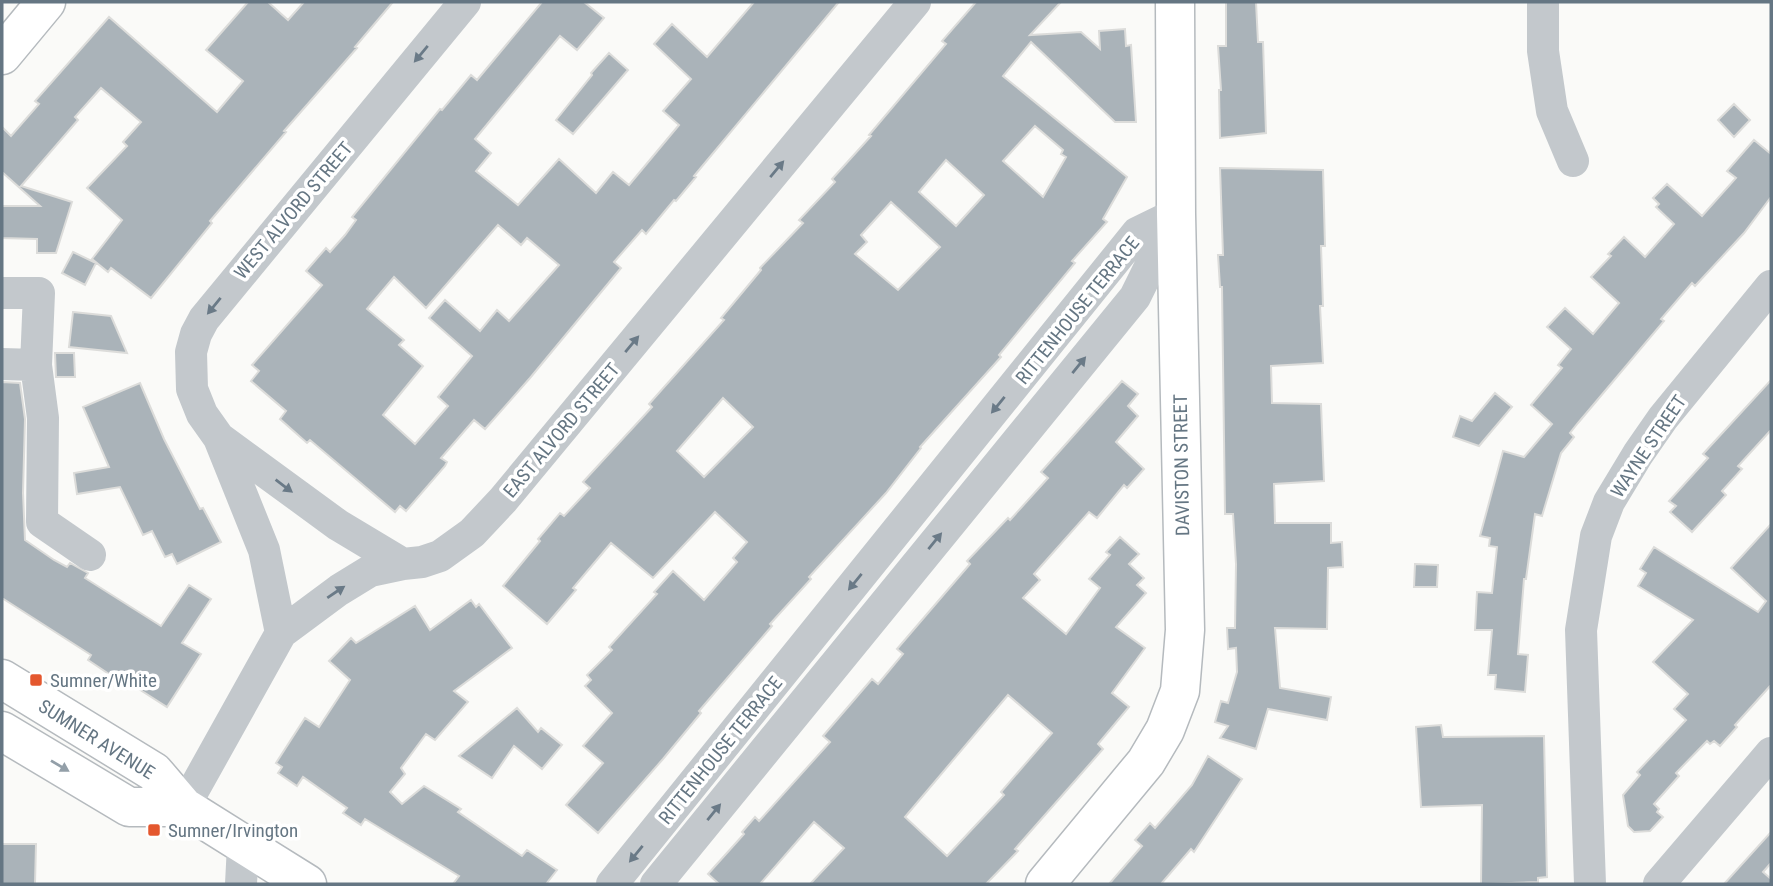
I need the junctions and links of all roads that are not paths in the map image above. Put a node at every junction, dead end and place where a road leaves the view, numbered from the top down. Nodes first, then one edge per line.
1 (46, 2) edge
2 (465, 2) edge
3 (915, 2) edge
4 (1175, 2) edge
5 (1543, 2) edge
6 (2, 55) edge
7 (1573, 161) dead end
8 (1176, 214) junction
9 (1771, 286) edge
10 (2, 293) edge
11 (2, 364) edge
12 (36, 365) junction
13 (219, 438) junction
14 (90, 555) dead end
15 (403, 564) junction
16 (281, 632) junction
17 (2, 679) edge
18 (2, 731) edge
19 (1771, 753) edge
20 (184, 807) junction
21 (243, 845) junction
22 (241, 884) edge
23 (307, 884) edge
24 (612, 884) edge
25 (656, 884) edge
26 (1045, 884) edge
27 (1590, 884) edge
28 (1658, 884) edge

1 - 6 main road
2 -> 13 street, WEST ALVORD STREET
15 -> 3 street, EAST ALVORD STREET
4 - 8 main road, DAVISTON STREET
5 - 7 street
8 -> 24 street, RITTENHOUSE TERRACE
25 -> 8 street, RITTENHOUSE TERRACE
8 - 26 main road, DAVISTON STREET
9 - 27 street, WAYNE STREET
10 - 12 street
11 - 12 street
12 - 14 street
13 -> 15 street, WEST ALVORD STREET
13 - 16 street, WEST ALVORD STREET
16 -> 15 street, EAST ALVORD STREET
16 - 20 street, EAST ALVORD STREET
17 - 20 main road, SUMNER AVENUE
18 -> 20 main road, SUMNER AVENUE
19 - 28 street
20 - 21 main road, SUMNER AVENUE
21 - 22 street
21 - 23 main road, SUMNER AVENUE

